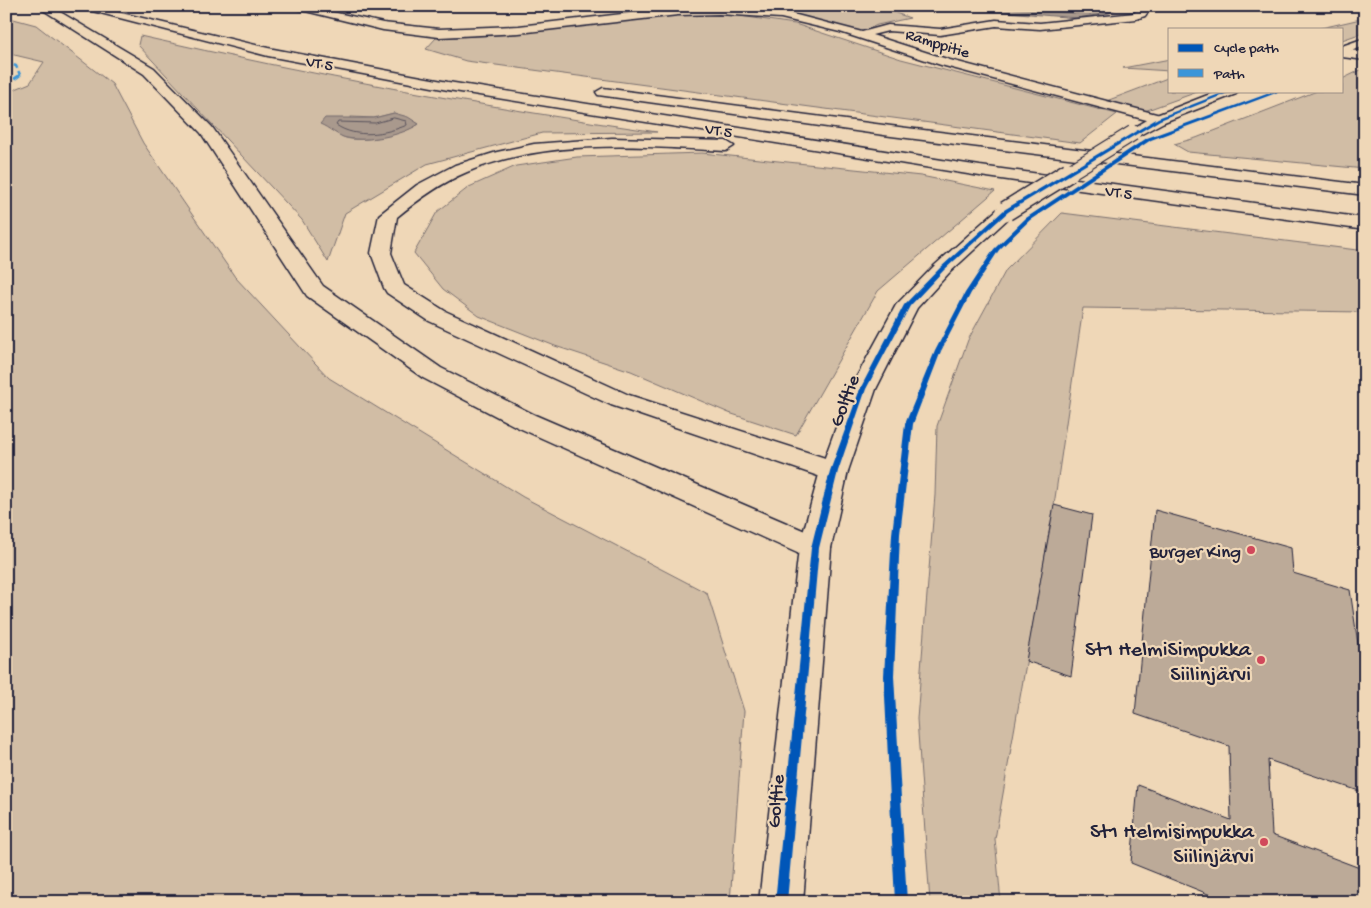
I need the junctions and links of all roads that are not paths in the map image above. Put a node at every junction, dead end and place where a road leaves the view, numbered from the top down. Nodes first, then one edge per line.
1 (42, 6) edge
2 (78, 6) edge
3 (290, 6) edge
4 (1147, 6) edge
5 (860, 33) junction
6 (1354, 48) edge
7 (1365, 56) edge
8 (592, 91) dead end
9 (1228, 92) edge
10 (1158, 119) junction
11 (980, 171) junction
12 (1251, 176) junction
13 (1365, 186) edge
14 (1365, 190) edge
15 (1365, 224) edge
16 (834, 471) junction
17 (815, 548) junction
18 (781, 902) edge

1 - 17 main road
2 - 11 main road, VT 5
3 - 5 main road, Ramppitie
4 - 5 main road
5 - 10 main road, Ramppitie
6 - 7 main road
8 - 12 main road, VT 5
9 - 10 main road, Golftie
10 - 16 main road, Golftie, bridge
11 - 15 main road, VT 5
11 - 16 main road
12 - 13 main road
12 - 14 main road, VT 5
16 - 17 main road, Golftie
17 - 18 main road, Golftie

